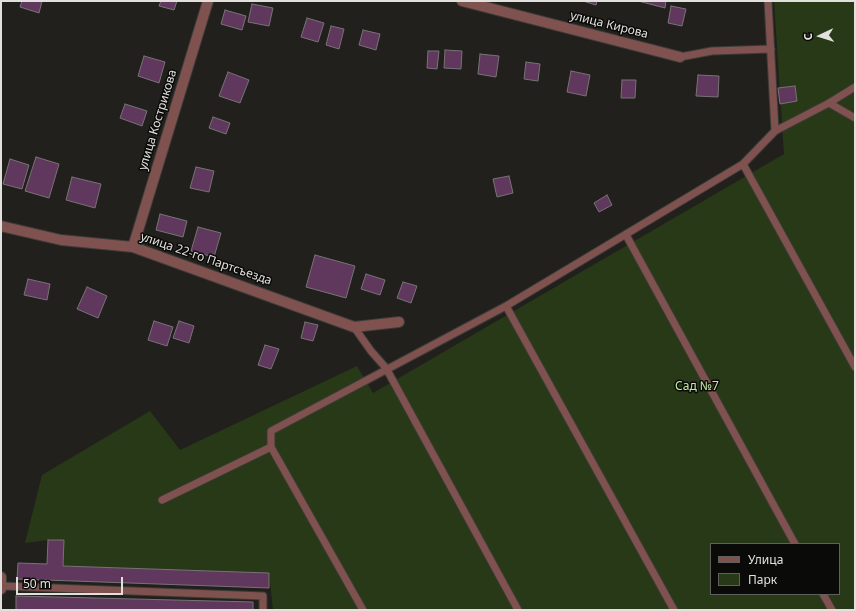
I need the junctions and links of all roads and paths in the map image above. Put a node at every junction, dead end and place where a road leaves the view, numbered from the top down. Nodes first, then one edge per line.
1 (208, 1) edge
2 (462, 1) edge
3 (768, 1) edge
4 (771, 49) junction
5 (680, 57) joint
6 (855, 87) edge
7 (829, 104) junction
8 (855, 118) edge
9 (774, 131) junction
10 (743, 164) junction
11 (1, 226) edge
12 (626, 235) junction
13 (133, 247) junction
14 (506, 306) junction
15 (399, 322) dead end
16 (354, 326) junction
17 (855, 367) edge
18 (386, 368) junction
19 (271, 447) junction
20 (162, 500) dead end
21 (794, 543) edge
22 (1, 584) edge
23 (824, 595) edge
24 (263, 610) edge
25 (363, 610) edge
26 (518, 610) edge
27 (674, 610) edge
28 (832, 610) edge

1 - 13 street, улица Кострикова
2 - 5 street, улица Кирова
3 - 4 lane
4 - 5 lane
4 - 9 lane
6 - 7 lane
7 - 8 lane
7 - 9 lane
9 - 10 lane
10 - 12 lane
10 - 17 lane
11 - 13 street, улица 22-го Партсъезда
12 - 14 lane
12 - 21 lane
13 - 16 street, улица 22-го Партсъезда
14 - 18 lane
14 - 27 lane
15 - 16 street, улица 22-го Партсъезда
16 - 18 lane
18 - 19 lane
18 - 26 lane
19 - 20 lane
19 - 25 lane
22 - 24 lane
23 - 28 lane

